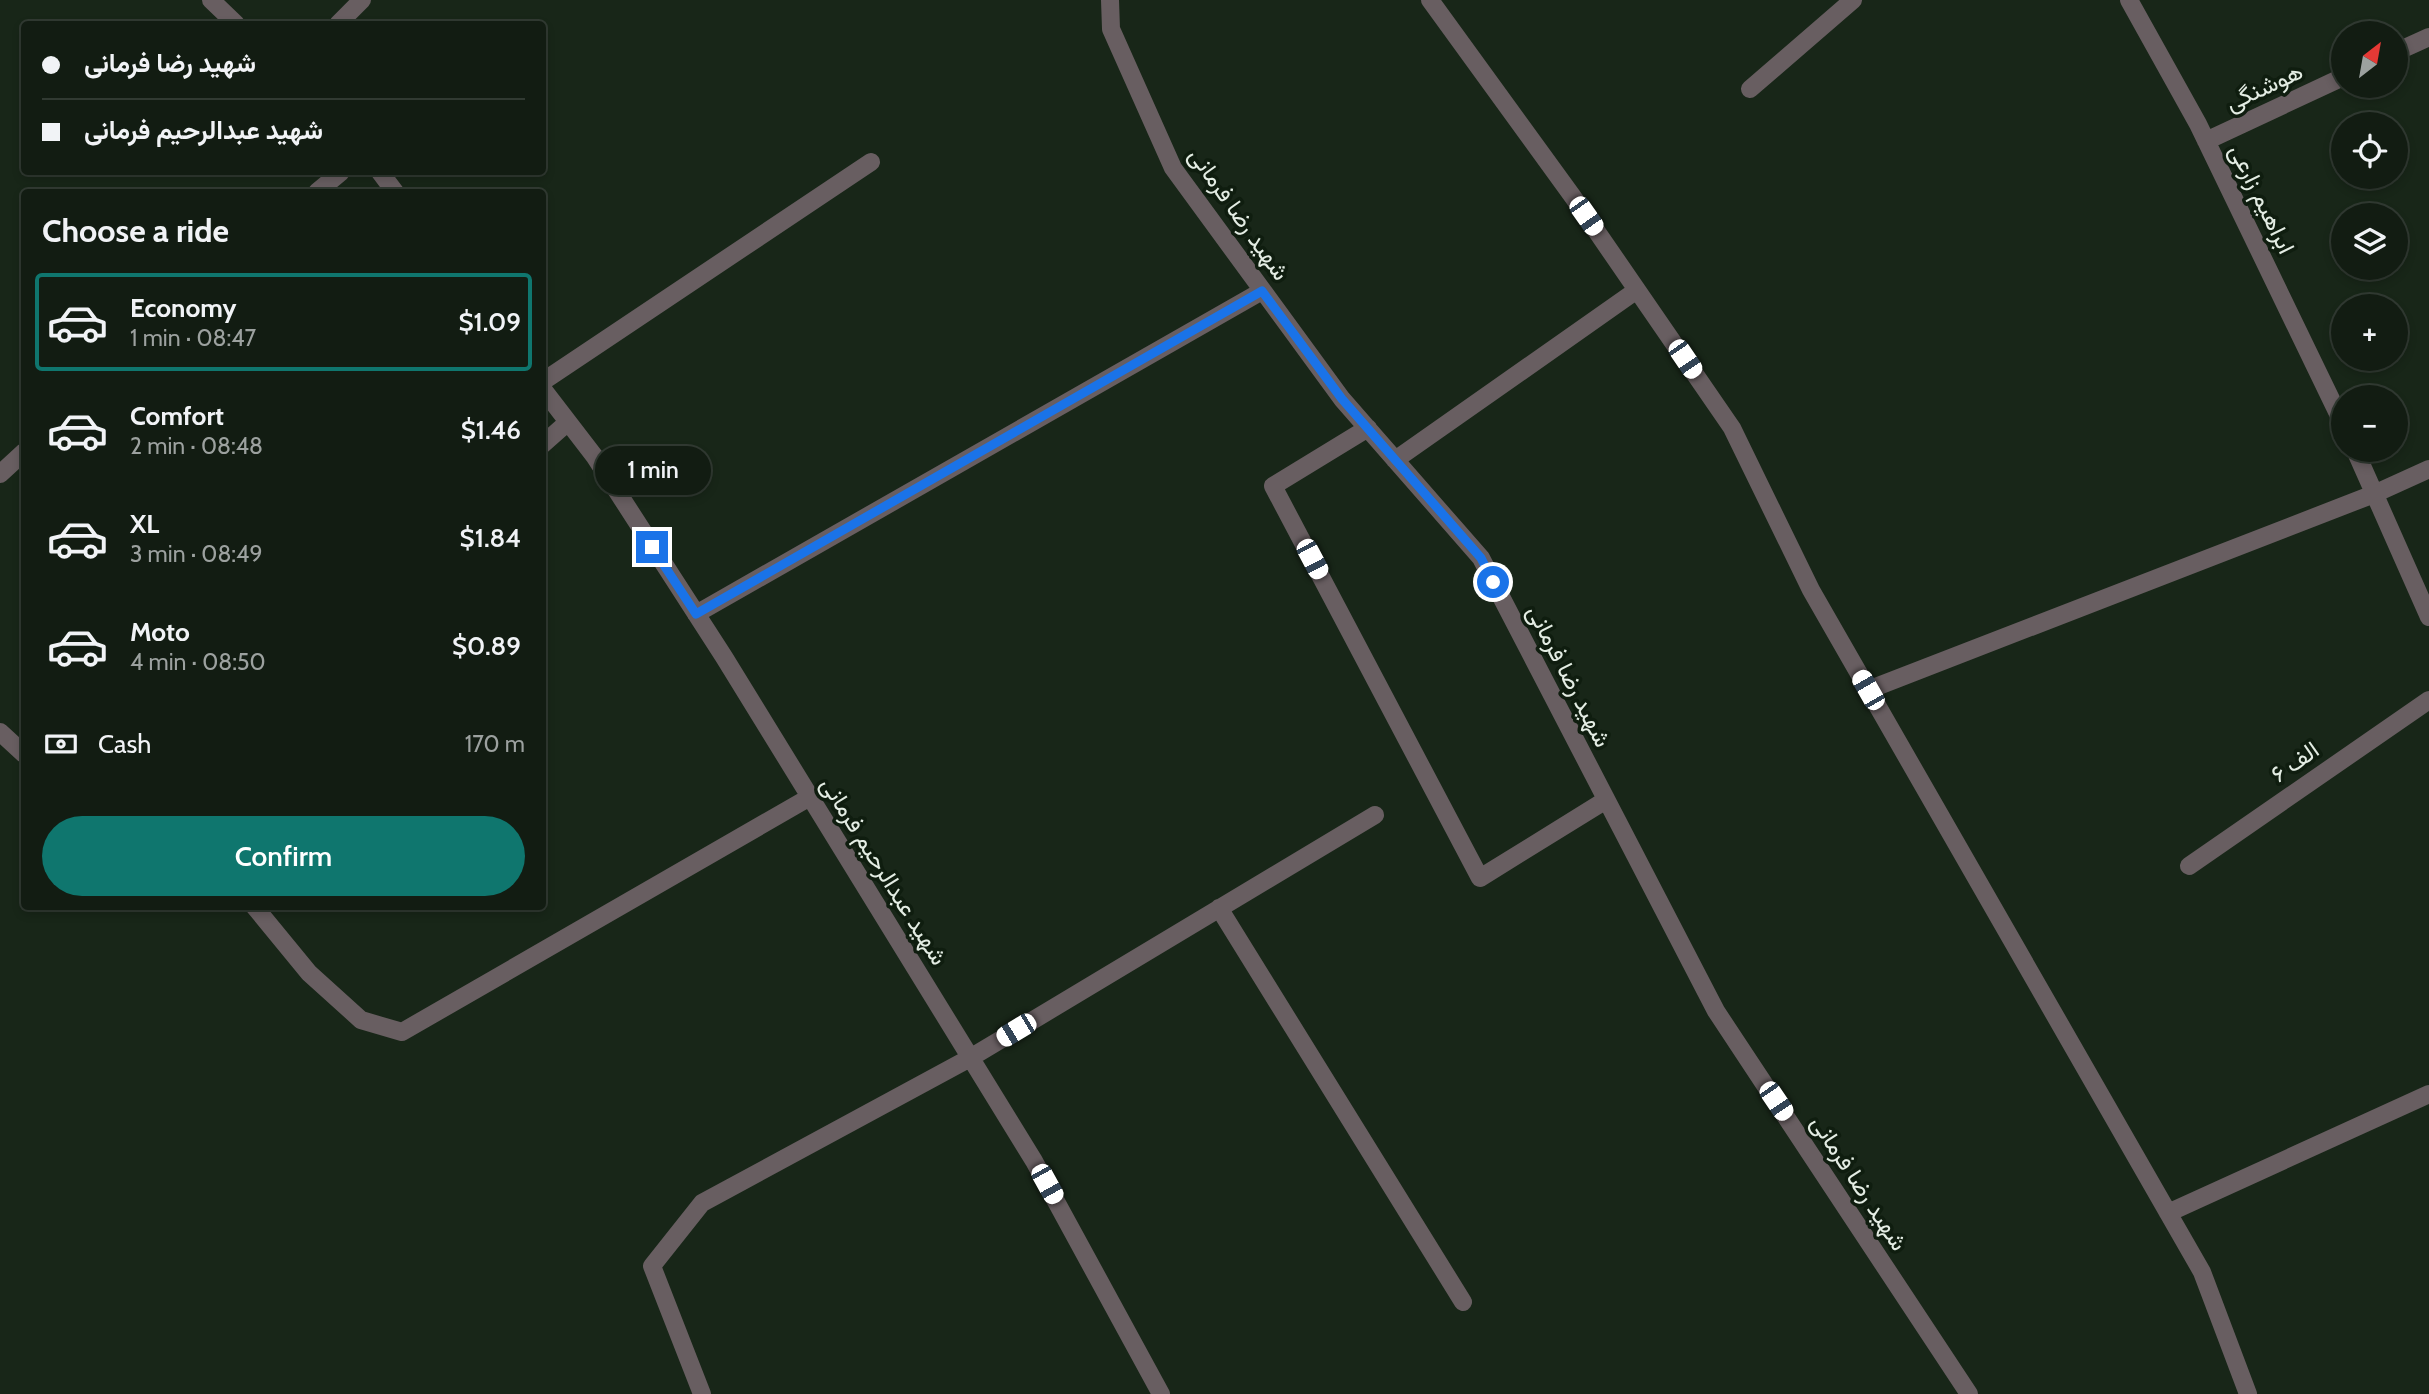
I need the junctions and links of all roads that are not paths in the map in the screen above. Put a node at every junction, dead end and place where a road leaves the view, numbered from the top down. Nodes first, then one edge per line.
1 (211, 0) edge
2 (362, 0) edge
3 (1110, 0) edge
4 (1430, 0) edge
5 (1853, 0) edge
6 (2129, 0) edge
7 (233, 21) edge
8 (341, 21) edge
9 (2429, 37) edge
10 (2408, 47) edge
11 (2331, 83) edge
12 (1750, 89) dead end
13 (2206, 141) junction
14 (871, 162) dead end
15 (337, 175) edge
16 (321, 189) edge
17 (1637, 290) junction
18 (1262, 291) junction
19 (546, 379) edge
20 (546, 393) edge
21 (2331, 399) edge
22 (568, 422) junction
23 (1368, 428) junction
24 (546, 441) edge
25 (21, 455) edge
26 (1395, 460) junction
27 (2360, 462) edge
28 (2429, 469) edge
29 (0, 474) edge
30 (2374, 494) junction
31 (696, 614) junction
32 (2429, 617) edge
33 (1868, 690) junction
34 (2429, 700) edge
35 (1, 735) edge
36 (21, 752) edge
37 (810, 797) junction
38 (1606, 800) junction
39 (1375, 814) dead end
40 (2189, 866) dead end
41 (1219, 908) junction
42 (257, 910) edge
43 (971, 1058) junction
44 (2429, 1094) edge
45 (2168, 1213) junction
46 (1462, 1301) dead end
47 (702, 1394) edge
48 (1161, 1394) edge
49 (1969, 1394) edge
50 (2248, 1394) edge

1 - 7 street
2 - 8 street
3 - 18 street, شهید رضا فرمانی
4 - 17 street
5 - 12 street
6 - 13 street, ابراهیم زارعی
9 - 10 street
11 - 13 street, هوشنگی
13 - 21 street, ابراهیم زارعی
14 - 19 street
15 - 16 street
17 - 26 street
17 - 33 street
18 - 23 street, شهید رضا فرمانی
18 - 31 street
20 - 22 street, شهید عبدالرحیم فرمانی
22 - 24 street
22 - 31 street, شهید عبدالرحیم فرمانی
23 - 26 street, شهید رضا فرمانی
23 - 38 street
25 - 29 street
26 - 38 street, شهید رضا فرمانی
27 - 30 street
28 - 30 street
30 - 32 street
30 - 33 street
31 - 37 street, شهید عبدالرحیم فرمانی
33 - 45 street
34 - 40 street, ۶ الف
35 - 36 street
37 - 42 street
37 - 43 street, شهید عبدالرحیم فرمانی
38 - 49 street, شهید رضا فرمانی
39 - 41 street
41 - 43 street
41 - 46 street
43 - 47 street
43 - 48 street, شهید عبدالرحیم فرمانی
44 - 45 street
45 - 50 street

